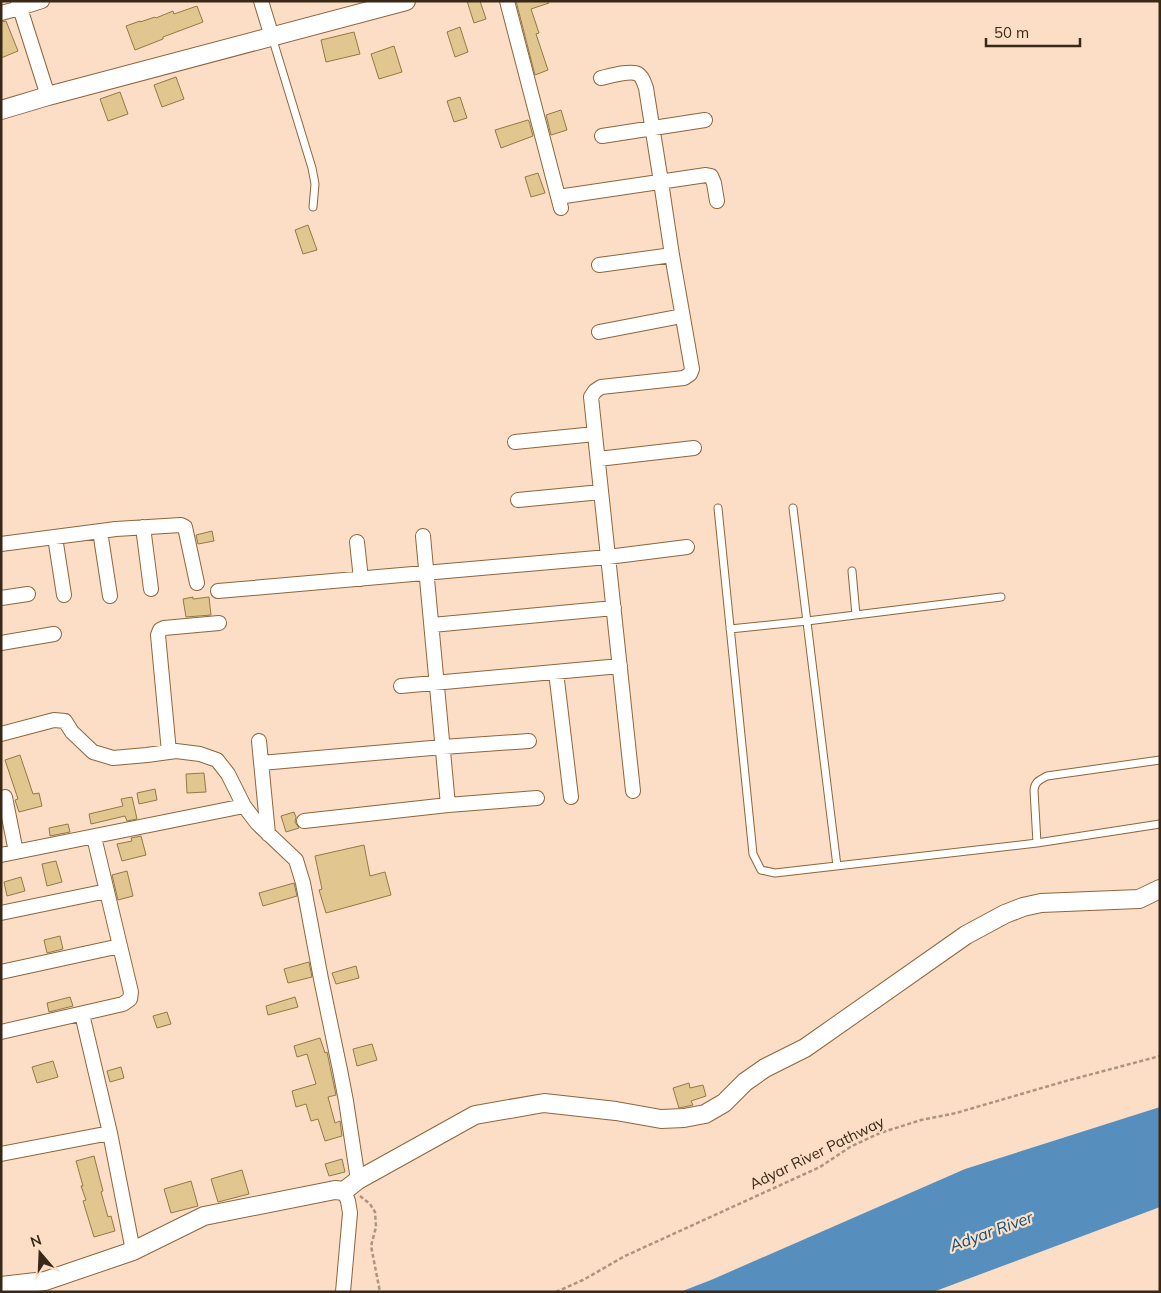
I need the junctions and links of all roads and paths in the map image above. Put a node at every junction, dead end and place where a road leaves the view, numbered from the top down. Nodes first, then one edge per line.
1 (42, 1) edge
2 (261, 1) edge
3 (406, 1) edge
4 (507, 1) edge
5 (19, 4) edge
6 (1, 13) edge
7 (272, 37) junction
8 (602, 78) dead end
9 (48, 96) junction
10 (1, 110) edge
11 (705, 120) dead end
12 (653, 128) junction
13 (602, 136) dead end
14 (661, 182) junction
15 (717, 201) dead end
16 (313, 207) dead end
17 (672, 254) junction
18 (599, 265) dead end
19 (682, 316) junction
20 (599, 332) dead end
21 (595, 434) junction
22 (515, 442) dead end
23 (694, 448) dead end
24 (598, 459) junction
25 (601, 492) junction
26 (518, 500) dead end
27 (718, 508) dead end
28 (793, 508) dead end
29 (143, 528) junction
30 (100, 531) junction
31 (424, 536) dead end
32 (55, 537) junction
33 (357, 542) dead end
34 (1, 544) edge
35 (687, 547) dead end
36 (608, 557) junction
37 (852, 571) dead end
38 (427, 573) junction
39 (361, 579) junction
40 (196, 583) dead end
41 (151, 589) dead end
42 (218, 591) dead end
43 (28, 594) dead end
44 (64, 595) dead end
45 (110, 596) dead end
46 (1000, 597) dead end
47 (1, 598) edge
48 (614, 608) junction
49 (856, 615) junction
50 (807, 621) junction
51 (218, 623) dead end
52 (432, 624) junction
53 (730, 629) junction
54 (54, 634) dead end
55 (1, 643) edge
56 (620, 666) junction
57 (556, 672) junction
58 (437, 683) junction
59 (402, 686) dead end
60 (1, 734) edge
61 (259, 741) dead end
62 (529, 742) dead end
63 (443, 747) junction
64 (169, 752) junction
65 (1160, 760) edge
66 (260, 763) junction
67 (632, 791) dead end
68 (5, 797) dead end
69 (537, 798) dead end
70 (571, 798) dead end
71 (448, 805) junction
72 (244, 806) junction
73 (304, 821) dead end
74 (1160, 824) edge
75 (268, 834) junction
76 (94, 836) junction
77 (1037, 844) junction
78 (16, 852) junction
79 (1, 855) edge
80 (837, 866) junction
81 (1160, 889) edge
82 (107, 892) junction
83 (1, 914) edge
84 (120, 946) junction
85 (1, 972) edge
86 (82, 1014) junction
87 (1, 1032) edge
88 (1160, 1056) edge
89 (110, 1133) junction
90 (1, 1154) edge
91 (358, 1180) junction
92 (344, 1191) junction
93 (133, 1251) junction
94 (1, 1286) edge
95 (343, 1292) edge
96 (380, 1292) edge
97 (556, 1292) edge

1 - 5 street
2 - 7 street
3 - 7 street
4 - 14 street
5 - 6 street
5 - 9 street
7 - 9 street
7 - 16 lane
8 - 12 street
9 - 10 street
11 - 12 street
12 - 13 street
12 - 14 street
14 - 15 street
14 - 17 street
17 - 18 street
17 - 19 street
19 - 20 street
19 - 21 street
21 - 22 street
21 - 24 street
23 - 24 street
24 - 25 street
25 - 26 street
25 - 36 street
27 - 53 lane
28 - 50 lane
29 - 30 street
29 - 40 street
29 - 41 street
30 - 32 street
30 - 45 street
31 - 38 street
32 - 34 street
32 - 44 street
33 - 39 street
35 - 36 street
36 - 38 street
36 - 48 street
37 - 49 lane
38 - 39 street
38 - 52 street
39 - 42 street
43 - 47 street
46 - 49 lane
48 - 52 street
48 - 56 street
49 - 50 lane
50 - 53 lane
50 - 80 lane
51 - 64 street
52 - 58 street
53 - 80 lane
54 - 55 street
56 - 57 street
56 - 67 street
57 - 58 street
57 - 70 street
58 - 59 street
58 - 63 street
60 - 64 street
61 - 66 street
62 - 63 street
63 - 66 street
63 - 71 street
64 - 72 street
65 - 77 lane
66 - 75 street
68 - 78 street
69 - 71 street
71 - 73 street
72 - 75 street
72 - 76 street
74 - 77 lane
75 - 91 street
76 - 78 street
76 - 82 street
77 - 80 lane
78 - 79 street
81 - 91 street
82 - 83 street
82 - 84 street
84 - 85 street
84 - 86 street
86 - 87 street
86 - 89 street
88 - 97 path, Adyar River Pathway
89 - 90 street
89 - 93 street
91 - 92 street
92 - 93 street
92 - 95 street
92 - 96 path
93 - 94 street

